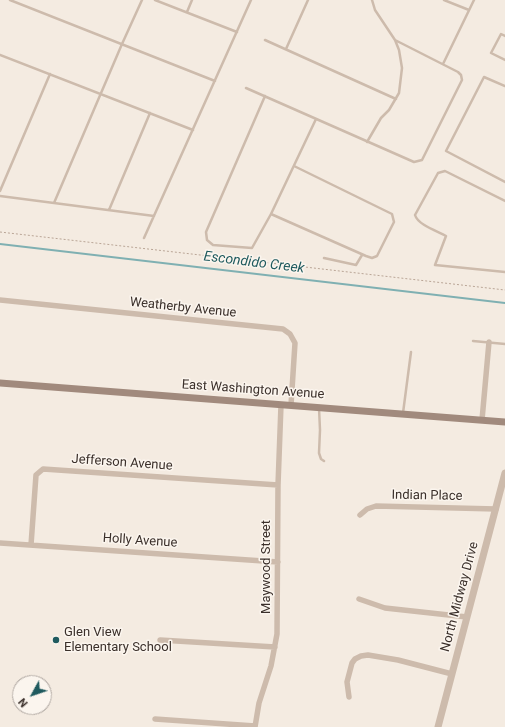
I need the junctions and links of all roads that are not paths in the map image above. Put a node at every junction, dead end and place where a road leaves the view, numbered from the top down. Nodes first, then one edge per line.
1 (10, 0) edge
2 (142, 0) edge
3 (155, 0) edge
4 (192, 0) edge
5 (251, 0) edge
6 (308, 0) edge
7 (372, 0) edge
8 (444, 0) edge
9 (474, 0) edge
10 (469, 10) junction
11 (186, 13) junction
12 (237, 32) junction
13 (505, 36) edge
14 (265, 40) dead end
15 (395, 40) junction
16 (122, 44) junction
17 (286, 49) junction
18 (0, 54) edge
19 (505, 60) edge
20 (443, 64) junction
21 (50, 74) junction
22 (215, 81) junction
23 (505, 86) edge
24 (246, 88) dead end
25 (101, 94) junction
26 (265, 96) junction
27 (396, 99) junction
28 (150, 113) junction
29 (316, 119) junction
30 (193, 130) junction
31 (367, 142) junction
32 (294, 166) junction
33 (505, 182) edge
34 (0, 191) edge
35 (0, 196) edge
36 (505, 201) edge
37 (54, 203) junction
38 (109, 210) junction
39 (271, 214) junction
40 (154, 216) junction
41 (144, 238) dead end
42 (362, 255) junction
43 (324, 258) dead end
44 (505, 272) edge
45 (0, 300) edge
46 (473, 341) dead end
47 (489, 342) junction
48 (504, 344) edge
49 (411, 352) dead end
50 (0, 383) edge
51 (281, 405) junction
52 (291, 405) junction
53 (319, 407) junction
54 (403, 414) junction
55 (482, 420) junction
56 (505, 422) edge
57 (324, 461) dead end
58 (505, 473) edge
59 (278, 484) junction
60 (496, 509) junction
61 (360, 515) dead end
62 (0, 543) edge
63 (31, 545) junction
64 (278, 562) junction
65 (359, 599) dead end
66 (467, 617) junction
67 (160, 640) dead end
68 (275, 647) junction
69 (452, 674) junction
70 (349, 697) dead end
71 (155, 719) dead end
72 (255, 726) edge
73 (438, 727) edge

1 - 16 lane
2 - 16 lane
3 - 11 lane
4 - 11 lane
5 - 12 lane
6 - 17 lane
7 - 15 lane
8 - 10 lane
9 - 10 lane
10 - 20 lane
11 - 12 lane
12 - 22 lane
13 - 19 lane
14 - 17 lane
15 - 20 lane
15 - 27 lane
16 - 22 lane
16 - 25 lane
17 - 27 lane
18 - 21 lane
20 - 31 lane
21 - 25 lane
21 - 34 lane
22 - 30 lane
23 - 33 lane
24 - 26 lane
25 - 28 lane
25 - 37 lane
26 - 29 lane
26 - 39 lane
27 - 31 lane
28 - 30 lane
28 - 38 lane
29 - 31 lane
29 - 32 lane
30 - 40 lane
32 - 39 lane
32 - 42 lane
35 - 37 lane
36 - 44 lane
37 - 38 lane
38 - 40 lane
39 - 42 lane
40 - 41 lane
42 - 43 lane
45 - 52 street, Weatherby Avenue
46 - 47 lane
47 - 48 lane
47 - 55 street
49 - 54 lane
50 - 51 main road, East Washington Avenue
51 - 52 main road, East Washington Avenue
51 - 59 street, Maywood Street
52 - 53 main road, East Washington Avenue
53 - 54 main road, East Washington Avenue
53 - 57 lane
54 - 55 main road, East Washington Avenue
55 - 56 main road, East Washington Avenue
58 - 60 street, North Midway Drive
59 - 63 street, Jefferson Avenue
59 - 64 street, Maywood Street
60 - 61 street, Indian Place
60 - 66 street, North Midway Drive
62 - 63 street, Holly Avenue
63 - 64 street, Holly Avenue
64 - 68 street, Maywood Street
65 - 66 street
66 - 69 street, North Midway Drive
67 - 68 street
68 - 72 street, Maywood Street
69 - 70 street
69 - 73 street, North Midway Drive
71 - 72 street

